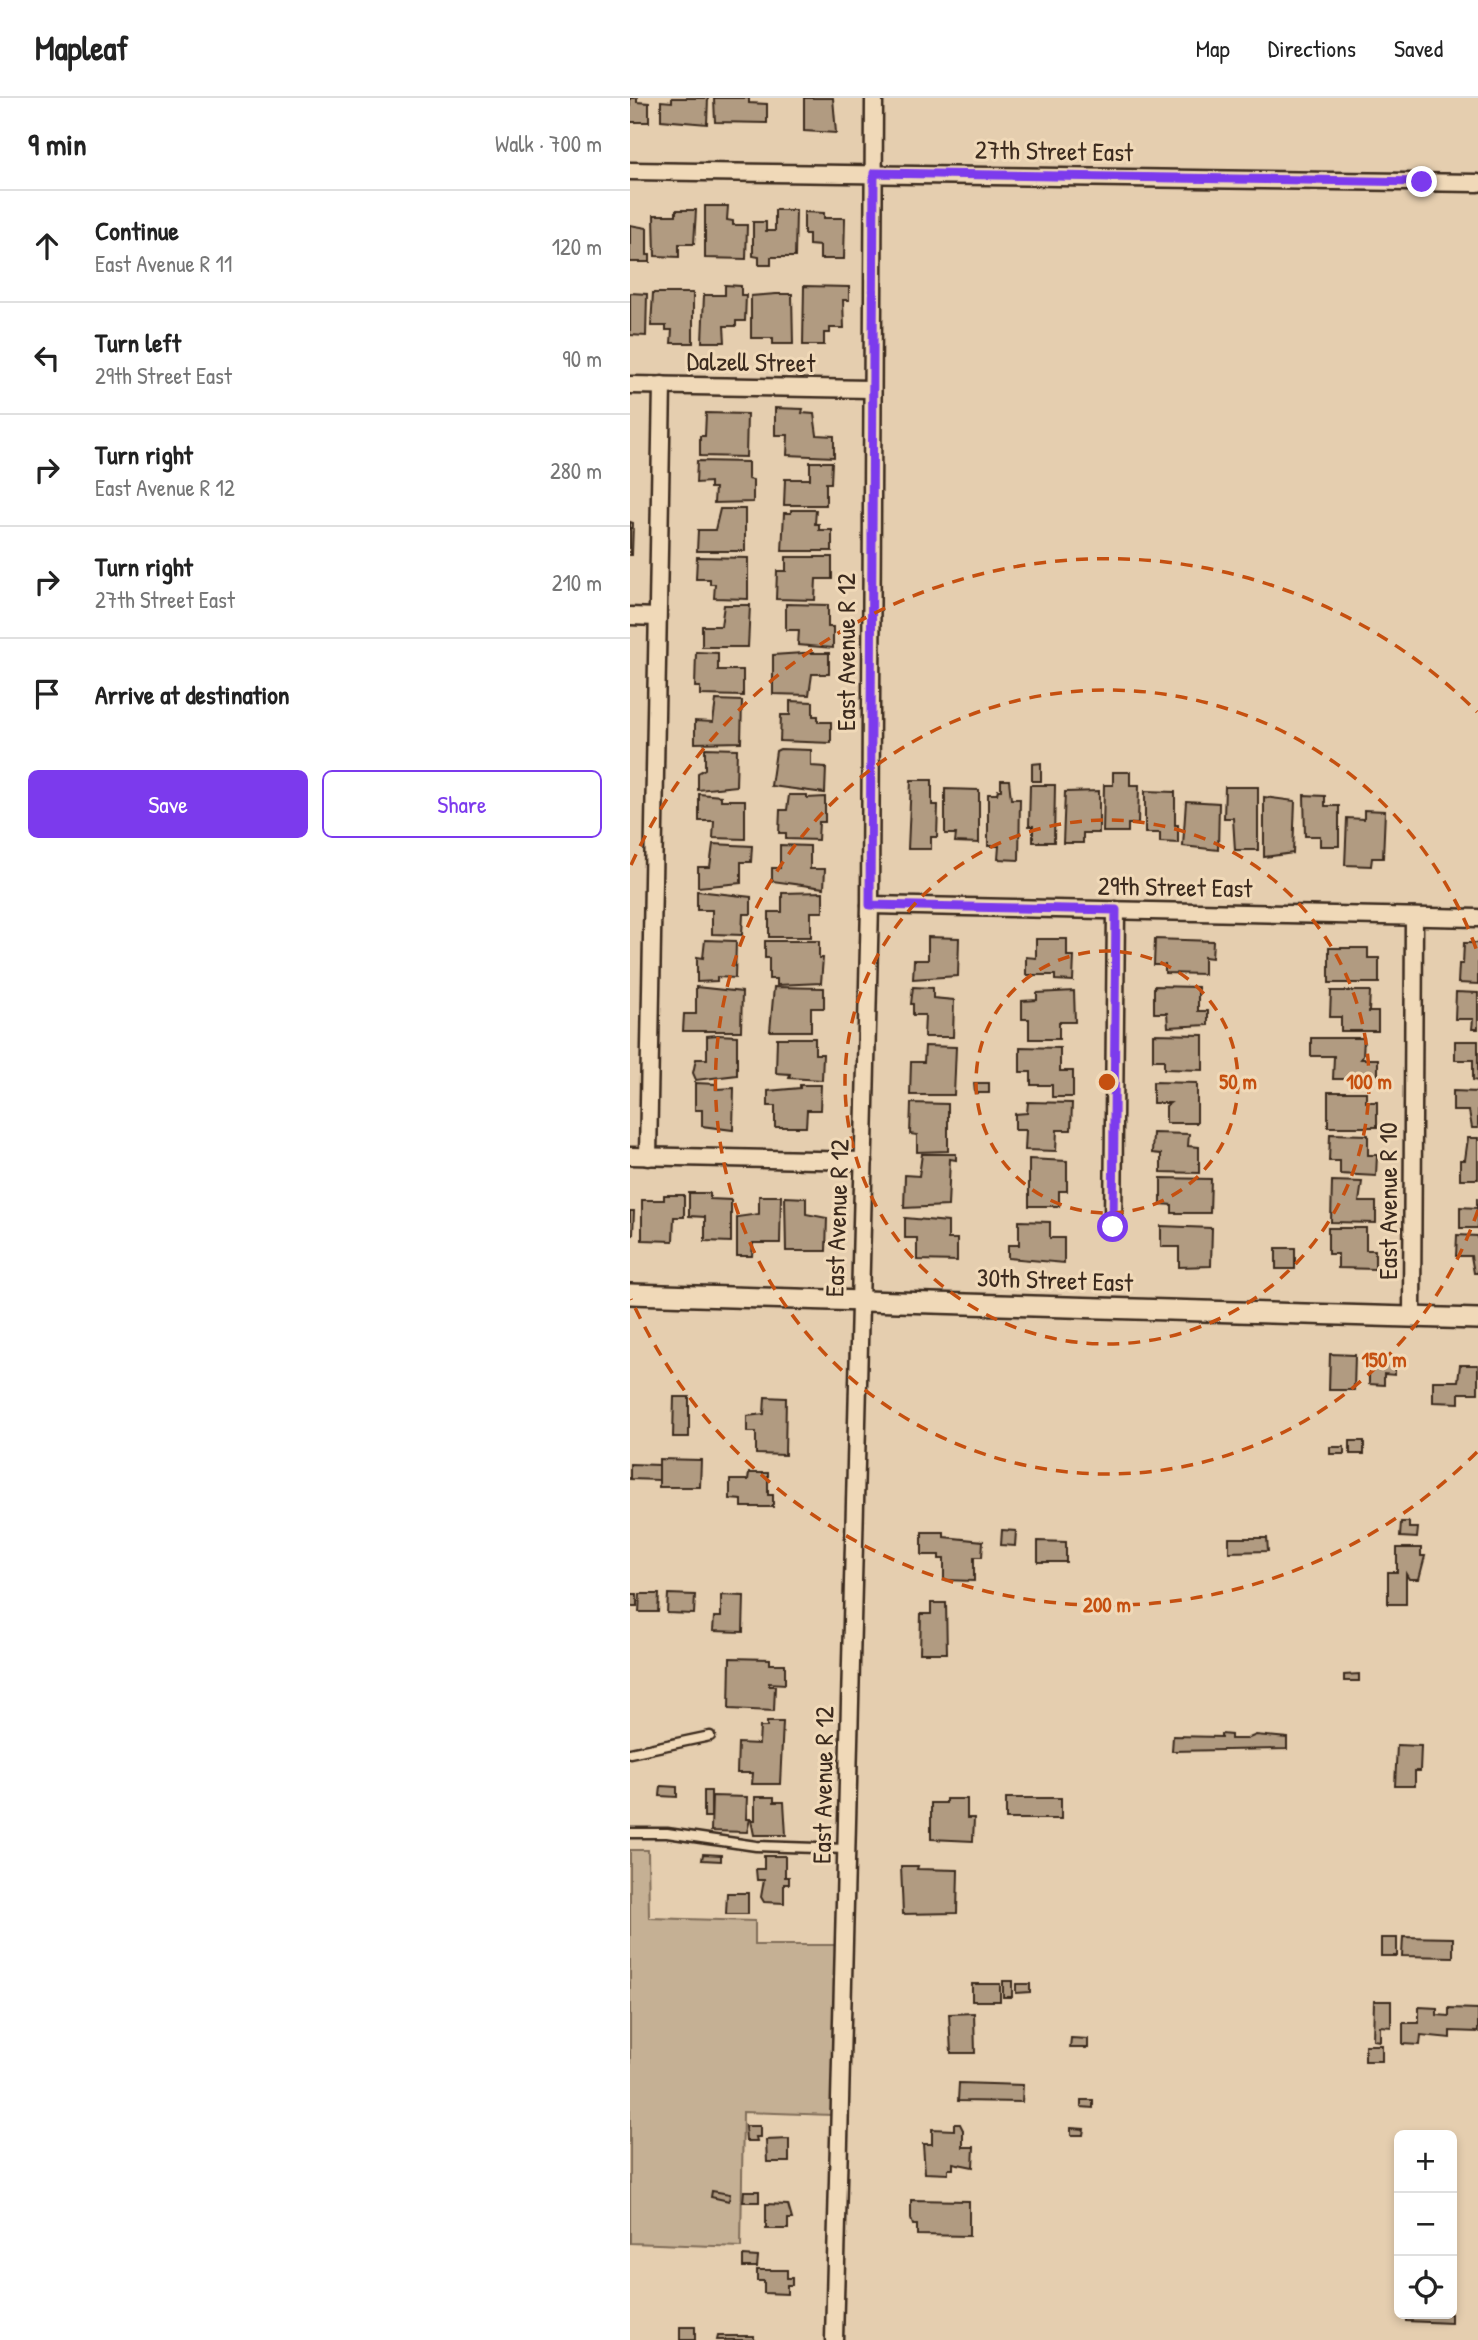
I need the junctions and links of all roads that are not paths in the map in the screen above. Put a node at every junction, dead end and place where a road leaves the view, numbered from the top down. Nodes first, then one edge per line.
1 (874, 98) edge
2 (630, 171) edge
3 (874, 173) junction
4 (1478, 183) edge
5 (630, 385) edge
6 (662, 386) junction
7 (871, 389) junction
8 (630, 616) edge
9 (657, 617) junction
10 (870, 905) junction
11 (1116, 910) junction
12 (1414, 917) junction
13 (1478, 918) edge
14 (630, 1156) edge
15 (648, 1157) junction
16 (864, 1161) junction
17 (1113, 1227) dead end
18 (630, 1294) edge
19 (859, 1300) junction
20 (1412, 1317) junction
21 (1478, 1319) edge
22 (710, 1737) dead end
23 (630, 1753) edge
24 (630, 1833) edge
25 (846, 1849) junction
26 (834, 2340) edge

1 - 3 street, East Avenue R 12
2 - 3 street, 27th Street East
3 - 4 street, 27th Street East
3 - 7 street, East Avenue R 12
5 - 6 street, Dalzell Street
6 - 7 street, Dalzell Street
6 - 9 street
7 - 10 street, East Avenue R 12
8 - 9 street
9 - 15 street
10 - 11 street, 29th Street East
10 - 16 street, East Avenue R 12
11 - 12 street, 29th Street East
11 - 17 street
12 - 13 street, 29th Street East
12 - 20 street, East Avenue R 10
14 - 15 street
15 - 16 street
16 - 19 street, East Avenue R 12
18 - 19 street, 30th Street East
19 - 20 street, 30th Street East
19 - 25 street, East Avenue R 12
20 - 21 street, 30th Street East
22 - 23 lane
24 - 25 lane
25 - 26 street, East Avenue R 12

